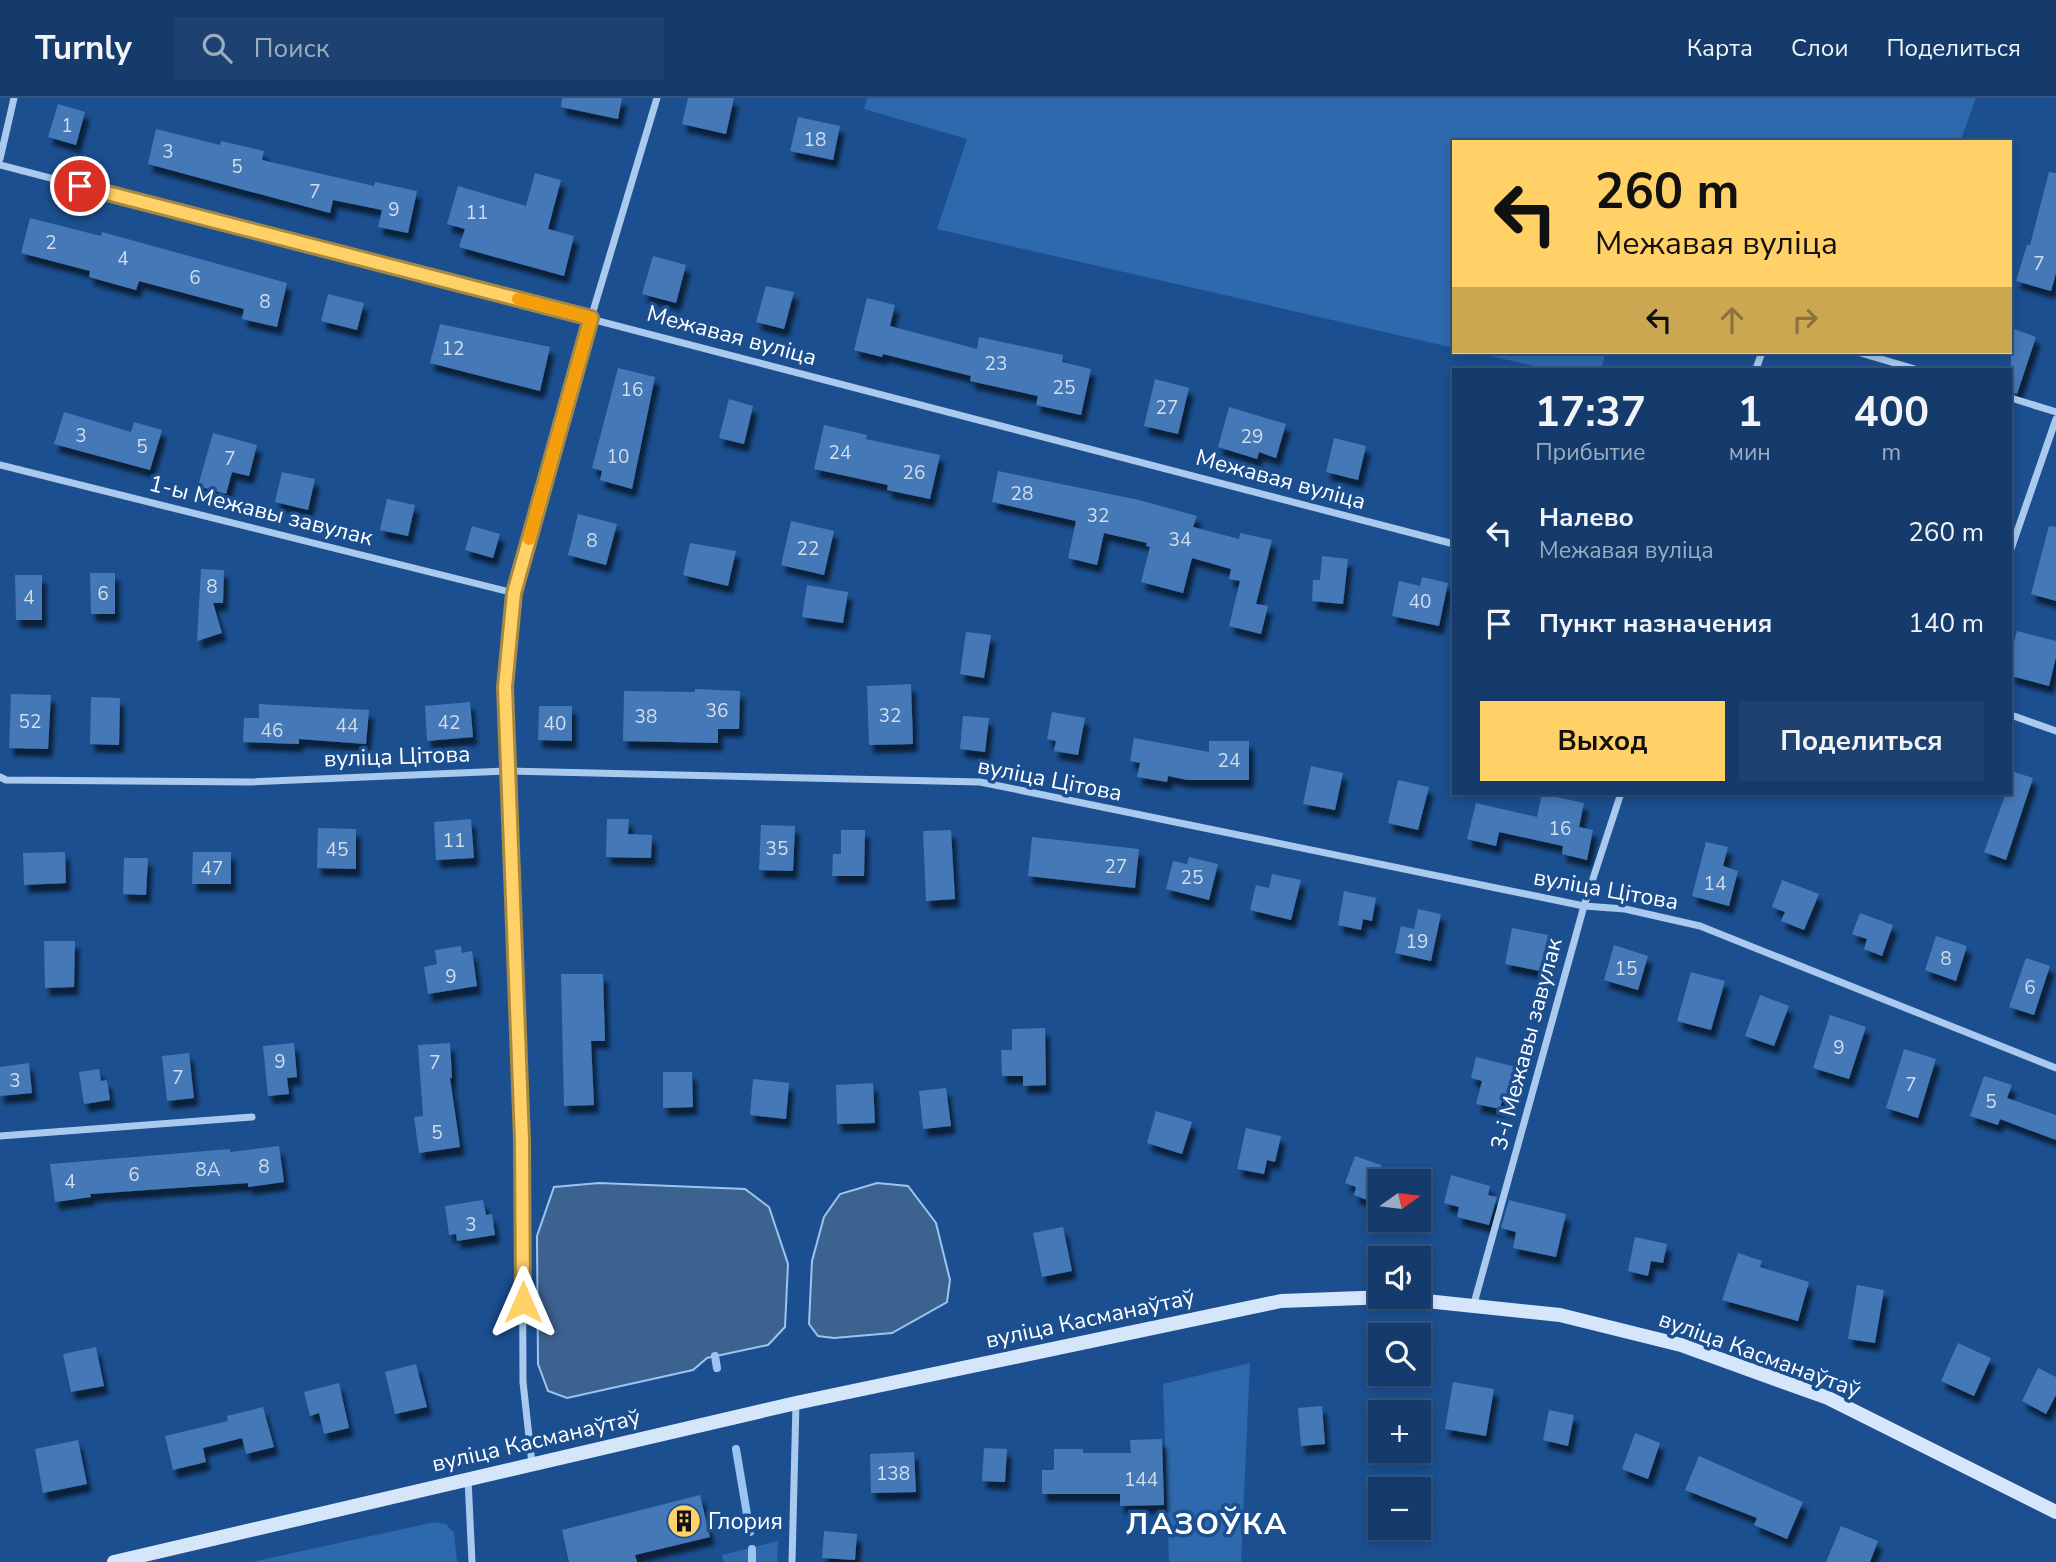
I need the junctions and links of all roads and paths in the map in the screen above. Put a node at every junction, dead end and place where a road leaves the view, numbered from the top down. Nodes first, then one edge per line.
1 (14, 98) edge
2 (657, 98) edge
3 (0, 159) edge
4 (0, 165) edge
5 (591, 318) junction
6 (1864, 354) edge
7 (1912, 368) edge
8 (2012, 398) edge
9 (2056, 412) edge
10 (2056, 419) edge
11 (0, 465) edge
12 (1452, 543) edge
13 (2012, 546) edge
14 (514, 593) junction
15 (2012, 715) edge
16 (2056, 731) edge
17 (506, 771) junction
18 (0, 777) edge
19 (1620, 795) edge
20 (1584, 906) junction
21 (2056, 1068) edge
22 (252, 1117) dead end
23 (0, 1136) edge
24 (1473, 1308) junction
25 (796, 1404) junction
26 (532, 1464) junction
27 (468, 1478) junction
28 (2056, 1512) edge
29 (114, 1562) edge
30 (472, 1562) edge
31 (792, 1562) edge

1 - 3 street
2 - 5 street
4 - 5 street, Межавая вуліца
5 - 12 street, Межавая вуліца
5 - 14 street
6 - 7 street
8 - 9 street
10 - 13 street
11 - 14 street, 1-ы Межавы завулак
14 - 17 street
15 - 16 street
17 - 18 street, вуліца Цітова
17 - 20 street, вуліца Цітова
17 - 26 street
19 - 20 street, 3-і Межавы завулак
20 - 21 street, вуліца Цітова
20 - 24 street, 3-і Межавы завулак
22 - 23 street
24 - 25 main road, вуліца Касманаўтаў
24 - 28 main road, вуліца Касманаўтаў
25 - 26 main road, вуліца Касманаўтаў
25 - 31 street
26 - 27 main road, вуліца Касманаўтаў
27 - 29 main road, вуліца Касманаўтаў
27 - 30 street

